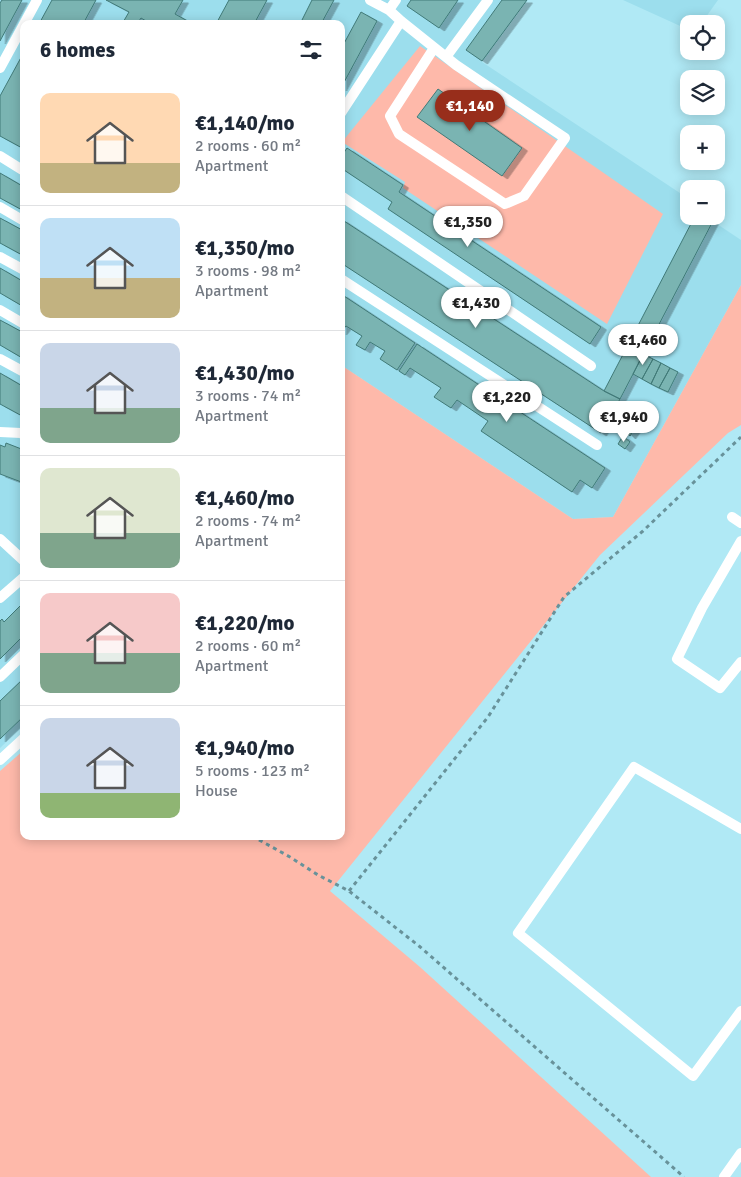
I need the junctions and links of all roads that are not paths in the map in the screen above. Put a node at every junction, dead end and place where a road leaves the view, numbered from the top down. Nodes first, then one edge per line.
1 (37, 0) edge
2 (370, 0) edge
3 (396, 0) edge
4 (488, 0) edge
5 (389, 10) junction
6 (26, 20) edge
7 (400, 21) junction
8 (20, 31) edge
9 (434, 48) junction
10 (446, 57) junction
11 (0, 68) edge
12 (345, 107) edge
13 (0, 156) edge
14 (20, 168) edge
15 (345, 199) edge
16 (0, 207) edge
17 (20, 219) edge
18 (0, 257) edge
19 (20, 268) edge
20 (345, 282) edge
21 (0, 310) edge
22 (20, 322) edge
23 (0, 359) edge
24 (591, 366) dead end
25 (20, 370) edge
26 (0, 432) edge
27 (20, 434) edge
28 (597, 445) dead end
29 (0, 539) edge
30 (741, 541) edge
31 (20, 557) edge
32 (20, 580) edge
33 (0, 598) edge
34 (20, 658) edge
35 (741, 662) edge
36 (0, 677) edge
37 (20, 742) edge
38 (0, 760) edge
39 (741, 829) edge
40 (741, 1011) edge
41 (741, 1153) edge
42 (724, 1177) edge

1 - 6 lane
2 - 5 lane
3 - 5 lane
4 - 10 lane
5 - 7 lane
7 - 9 lane
7 - 12 lane
8 - 11 lane
9 - 10 lane
9 - 10 lane
13 - 14 lane
15 - 24 lane
16 - 17 lane
18 - 19 lane
20 - 28 lane
21 - 22 lane
23 - 25 lane
26 - 27 lane
29 - 31 lane
30 - 35 lane
32 - 33 lane
34 - 36 lane
37 - 38 lane
39 - 40 lane
41 - 42 lane

